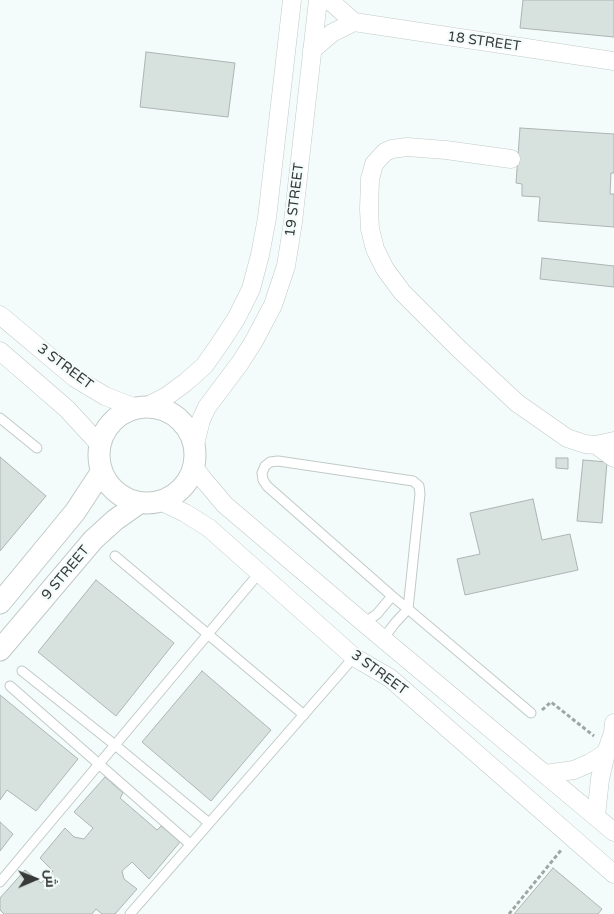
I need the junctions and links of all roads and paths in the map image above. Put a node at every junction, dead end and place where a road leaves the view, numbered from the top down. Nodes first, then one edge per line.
1 (292, 0) edge
2 (318, 0) edge
3 (329, 0) edge
4 (354, 22) junction
5 (312, 50) junction
6 (614, 61) edge
7 (512, 160) dead end
8 (0, 315) edge
9 (0, 351) edge
10 (141, 408) junction
11 (0, 418) edge
12 (614, 441) edge
13 (100, 445) junction
14 (596, 445) junction
15 (37, 448) dead end
16 (194, 457) junction
17 (614, 458) edge
18 (102, 471) junction
19 (150, 502) junction
20 (115, 556) dead end
21 (260, 572) junction
22 (392, 596) junction
23 (0, 603) edge
24 (408, 609) junction
25 (364, 623) junction
26 (208, 634) junction
27 (383, 639) junction
28 (0, 650) edge
29 (354, 657) junction
30 (22, 671) dead end
31 (10, 686) dead end
32 (531, 713) joint
33 (304, 714) junction
34 (611, 738) edge
35 (115, 745) junction
36 (99, 764) junction
37 (545, 774) junction
38 (596, 816) junction
39 (208, 823) junction
40 (614, 832) edge
41 (572, 838) junction
42 (190, 844) junction
43 (614, 874) edge
44 (0, 882) edge
45 (130, 914) edge
46 (509, 914) edge

1 - 10 street, 19 STREET
2 - 5 street, 19 STREET
3 - 4 street
4 - 5 street
4 - 6 street, 18 STREET
5 - 16 street, 19 STREET
7 - 14 street
8 - 10 street, 3 STREET
9 - 13 street, 3 STREET
10 - 13 street
10 - 16 street
11 - 15 lane
12 - 14 street
13 - 18 street
14 - 17 street
16 - 19 street
16 - 25 street, 3 STREET
18 - 19 street
18 - 23 street
19 - 21 street, 3 STREET
19 - 28 street, 9 STREET
20 - 26 lane
21 - 26 lane
21 - 29 street, 3 STREET
22 - 24 lane
22 - 24 lane
22 - 25 lane
24 - 27 lane
24 - 32 lane
25 - 27 street, 3 STREET
26 - 33 lane
26 - 35 lane
27 - 37 street, 3 STREET
29 - 33 lane
29 - 41 street, 3 STREET
30 - 35 lane
31 - 36 lane
32 - 34 path
33 - 39 lane
34 - 37 street
34 - 38 street
35 - 36 lane
35 - 39 lane
36 - 42 lane
36 - 44 lane
37 - 38 street, 3 STREET
38 - 40 street, 3 STREET
39 - 42 lane
41 - 43 street, 3 STREET
41 - 46 path
42 - 45 lane

